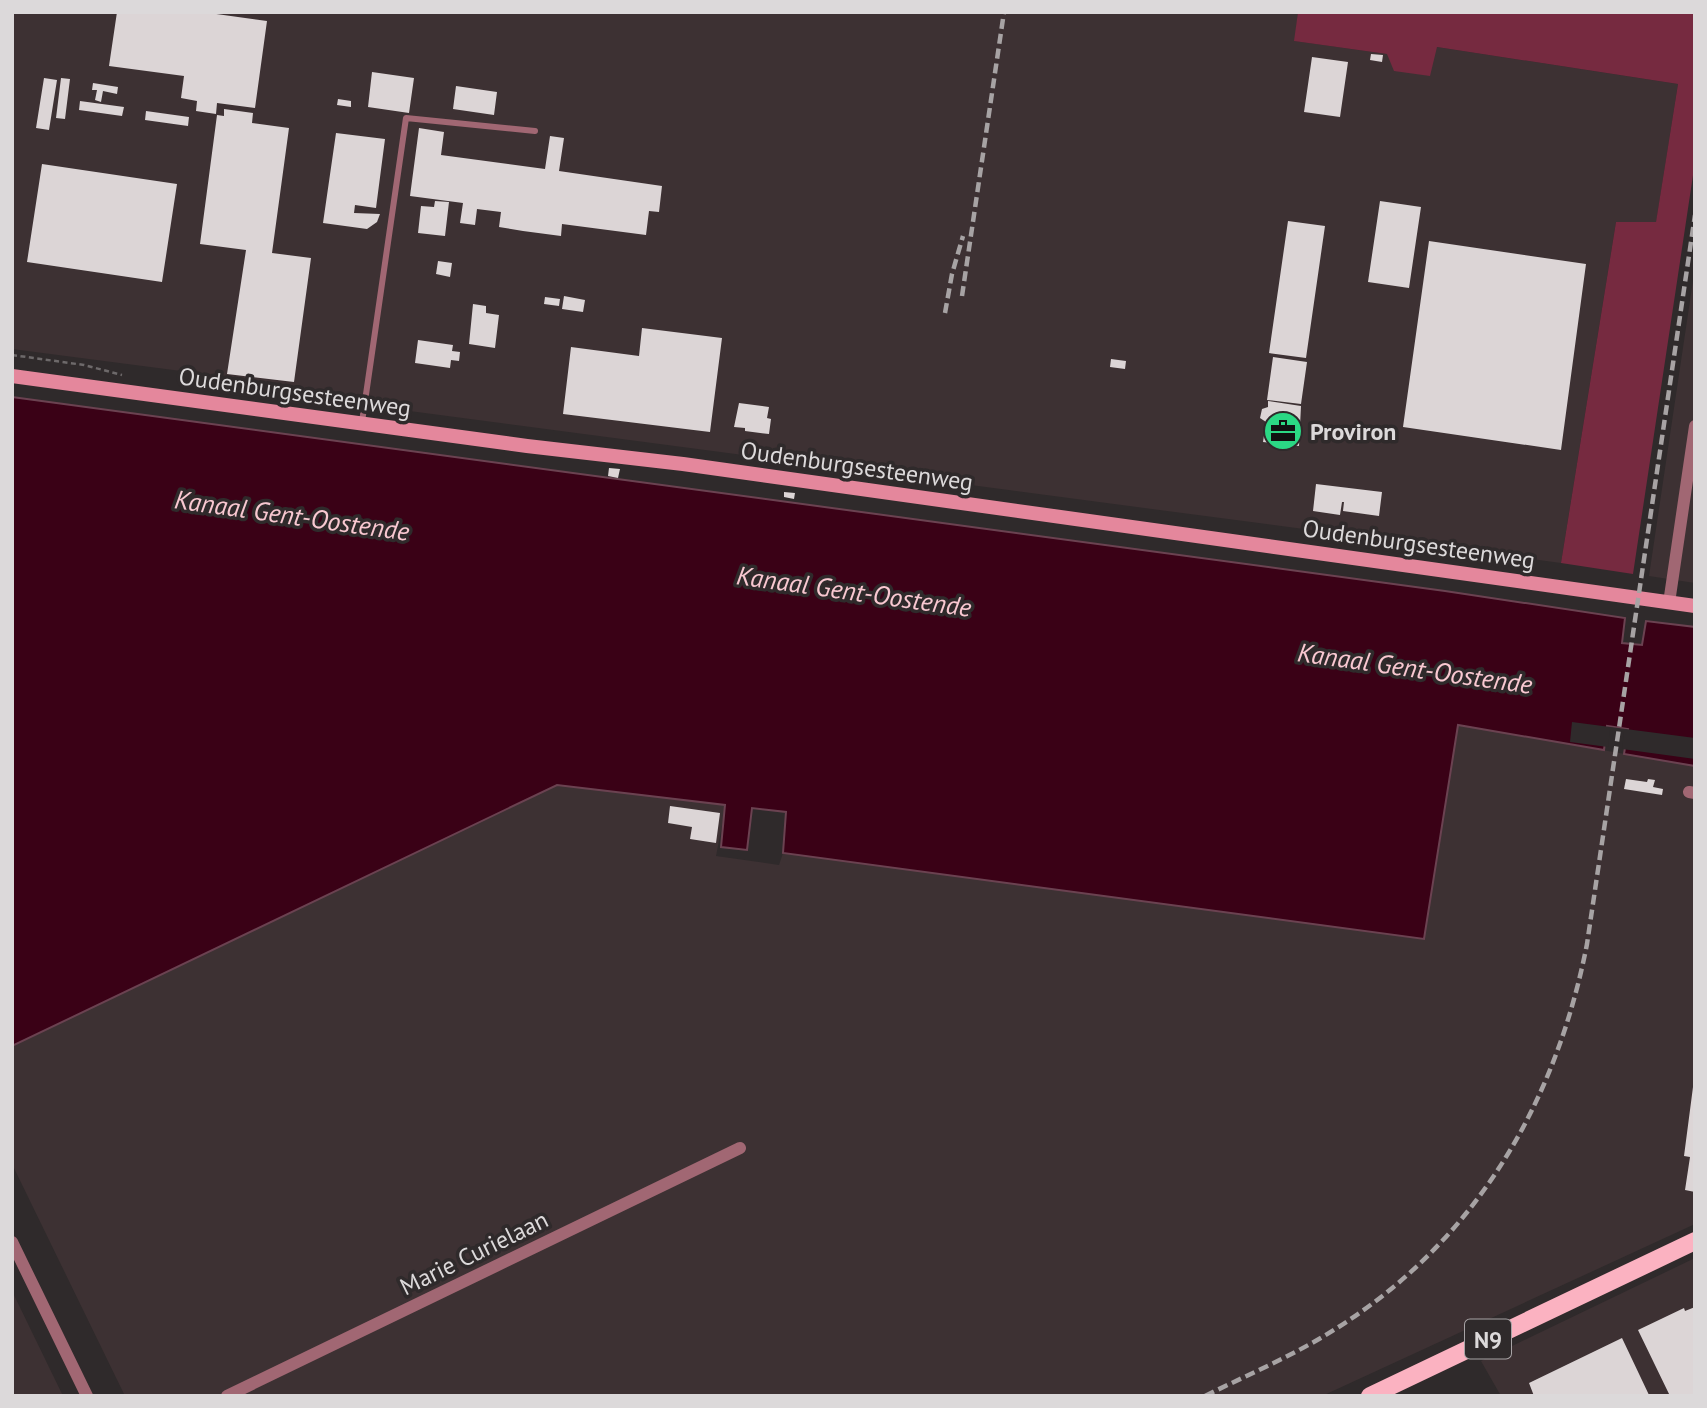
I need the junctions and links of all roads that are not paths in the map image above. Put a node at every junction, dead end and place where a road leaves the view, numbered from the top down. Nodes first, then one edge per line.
1 (535, 131) dead end
2 (12, 376) edge
3 (362, 424) junction
4 (1695, 426) edge
5 (1670, 603) junction
6 (1695, 606) edge
7 (740, 1148) dead end
8 (1695, 1241) edge
9 (12, 1242) edge
10 (87, 1396) edge
11 (227, 1396) edge
12 (1370, 1396) edge

1 - 3 lane
2 - 3 street, Oudenburgsesteenweg
3 - 5 street, Oudenburgsesteenweg
4 - 5 street
5 - 6 street, Oudenburgsesteenweg
7 - 11 street, Marie Curielaan
8 - 12 main road, N9
9 - 10 street

